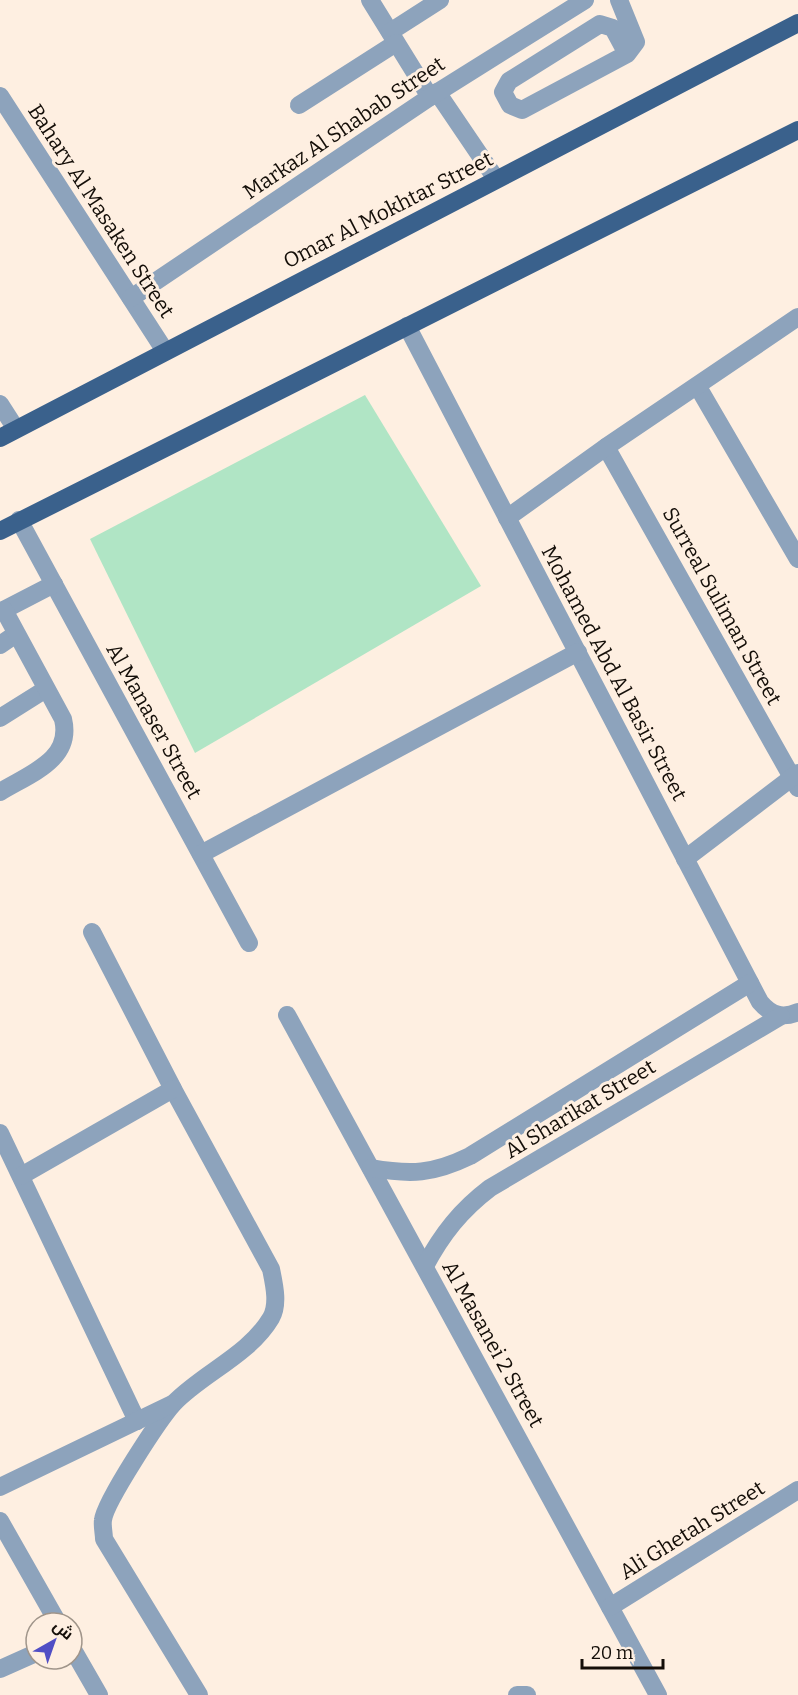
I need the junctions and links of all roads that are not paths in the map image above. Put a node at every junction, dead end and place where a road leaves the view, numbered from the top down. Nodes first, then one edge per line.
1 (370, 0) edge
2 (440, 0) edge
3 (585, 0) edge
4 (619, 0) edge
5 (798, 23) edge
6 (393, 38) junction
7 (627, 54) junction
8 (434, 95) junction
9 (0, 96) edge
10 (299, 105) dead end
11 (798, 130) edge
12 (496, 179) junction
13 (131, 298) junction
14 (798, 317) edge
15 (407, 326) junction
16 (165, 351) junction
17 (698, 387) junction
18 (0, 405) edge
19 (8, 434) edge
20 (606, 447) junction
21 (507, 518) junction
22 (19, 520) junction
23 (0, 531) edge
24 (796, 551) edge
25 (54, 584) junction
26 (2, 611) edge
27 (16, 634) junction
28 (0, 645) edge
29 (578, 652) junction
30 (46, 689) junction
31 (0, 718) edge
32 (796, 779) edge
33 (0, 792) edge
34 (201, 854) junction
35 (686, 859) junction
36 (92, 932) dead end
37 (249, 943) dead end
38 (750, 983) junction
39 (287, 1014) dead end
40 (790, 1014) edge
41 (173, 1089) junction
42 (0, 1133) edge
43 (371, 1168) junction
44 (21, 1176) junction
45 (424, 1266) junction
46 (174, 1404) junction
47 (137, 1421) junction
48 (0, 1487) edge
49 (798, 1490) edge
50 (0, 1521) edge
51 (610, 1607) junction
52 (51, 1611) edge
53 (24, 1658) edge
54 (0, 1669) edge
55 (84, 1669) edge
56 (99, 1695) edge
57 (199, 1695) edge
58 (517, 1695) edge
59 (527, 1695) edge
60 (658, 1695) edge

1 - 6 street
2 - 6 street
3 - 8 street, Markaz Al Shabab Street
4 - 7 street
5 - 12 main road, Omar Al Mokhtar Street
6 - 8 street
6 - 10 street
7 - 7 street
8 - 12 street
8 - 13 street, Markaz Al Shabab Street
9 - 13 street, Bahary Al Masaken Street
11 - 15 main road
12 - 16 main road, Omar Al Mokhtar Street
13 - 16 street, Bahary Al Masaken Street
14 - 17 street
15 - 21 street, Mohamed Abd Al Basir Street
15 - 22 main road
16 - 19 main road, Omar Al Mokhtar Street
17 - 20 street
17 - 24 street
18 - 19 street
20 - 21 street
20 - 32 street, Surreal Suliman Street
21 - 29 street, Mohamed Abd Al Basir Street
22 - 23 main road
22 - 25 street, Al Manaser Street
25 - 26 street
25 - 34 street, Al Manaser Street
26 - 27 street
27 - 28 street
27 - 30 street
29 - 34 street
29 - 35 street, Mohamed Abd Al Basir Street
30 - 31 street
30 - 33 street
32 - 35 street
34 - 37 street, Al Manaser Street
35 - 38 street, Mohamed Abd Al Basir Street
36 - 41 street
38 - 40 street, Mohamed Abd Al Basir Street
38 - 43 street, Al Sharikat Street
39 - 43 street, Al Masanei 2 Street
40 - 45 street, Al Sharikat Street
41 - 44 street
41 - 46 street
42 - 44 street
43 - 45 street, Al Masanei 2 Street
44 - 47 street
45 - 51 street, Al Masanei 2 Street
46 - 47 street
46 - 57 street
47 - 48 street
49 - 51 street, Ali Ghetah Street
50 - 52 street
51 - 60 street, Al Masanei 2 Street
53 - 54 street
55 - 56 street
58 - 59 street

